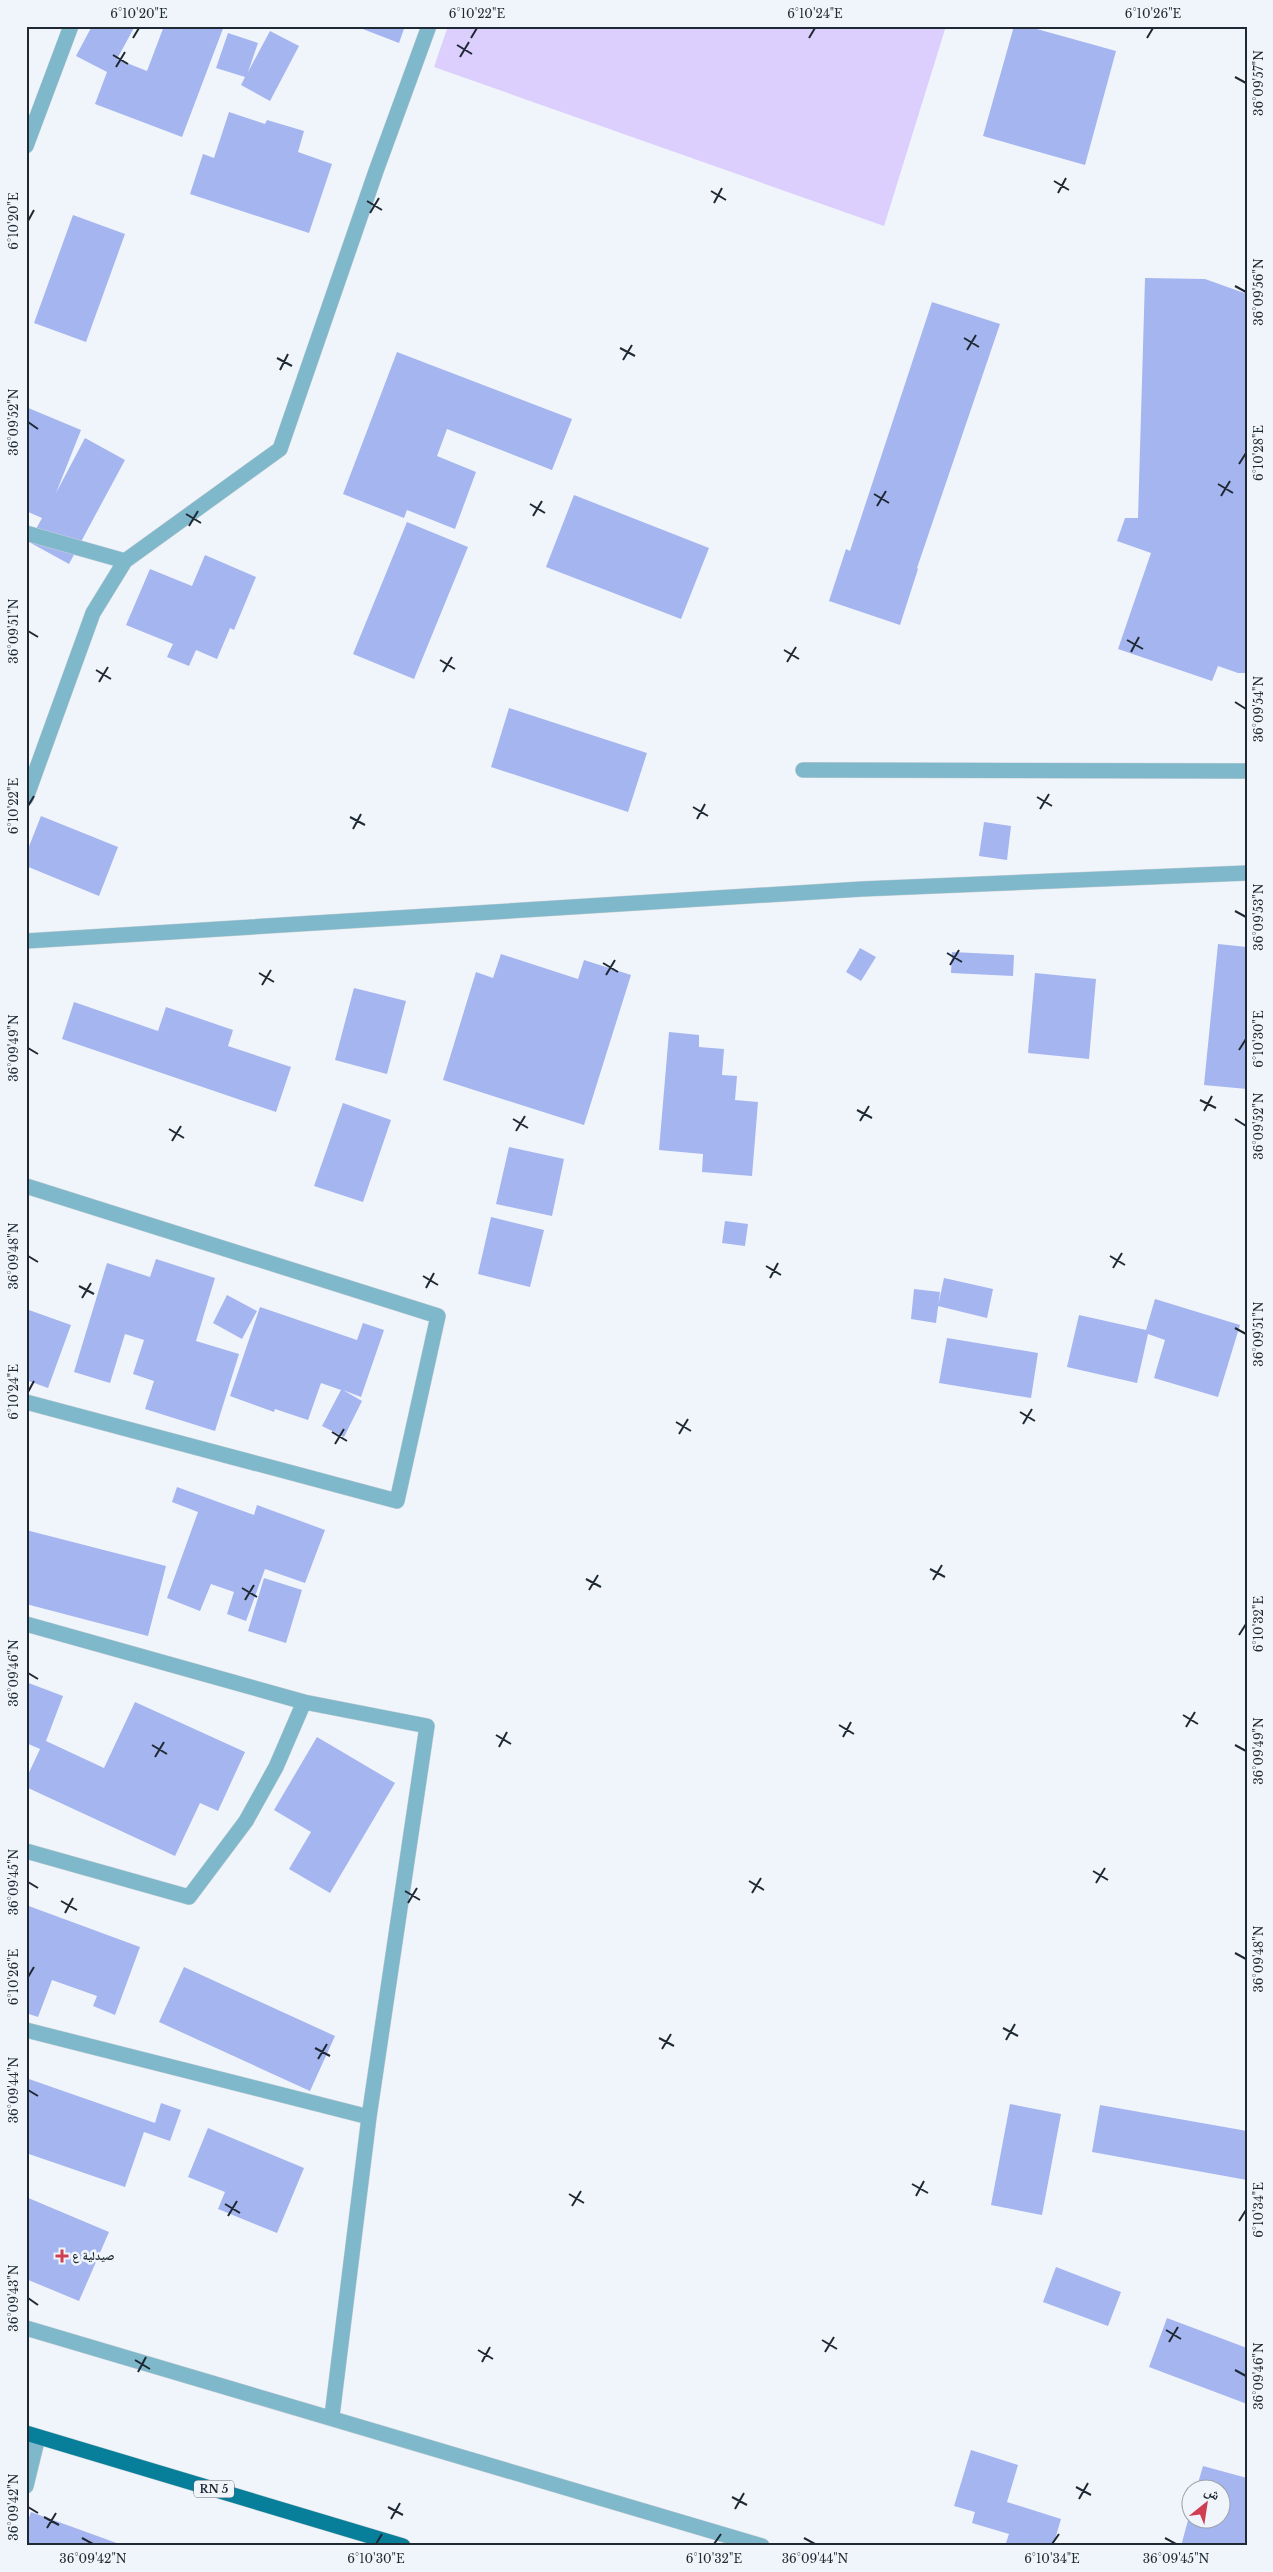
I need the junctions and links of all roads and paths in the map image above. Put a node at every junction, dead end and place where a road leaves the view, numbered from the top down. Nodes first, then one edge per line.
1 (71, 26) edge
2 (429, 26) edge
3 (26, 146) edge
4 (26, 533) edge
5 (125, 560) junction
6 (803, 770) dead end
7 (1247, 771) edge
8 (26, 798) edge
9 (1247, 874) edge
10 (26, 941) edge
11 (26, 1186) edge
12 (26, 1402) edge
13 (26, 1624) edge
14 (304, 1702) junction
15 (26, 1851) edge
16 (26, 2030) edge
17 (369, 2117) junction
18 (26, 2328) edge
19 (332, 2416) junction
20 (32, 2435) edge
21 (26, 2486) edge
22 (403, 2546) edge
23 (762, 2546) edge

1 - 3 street
2 - 5 street
4 - 5 street
5 - 8 street
6 - 7 street
9 - 10 street
11 - 12 street
13 - 14 street
14 - 15 street
14 - 17 street
16 - 17 street
17 - 19 street
18 - 19 street
19 - 23 street
20 - 21 street
20 - 22 main road, RN 5

